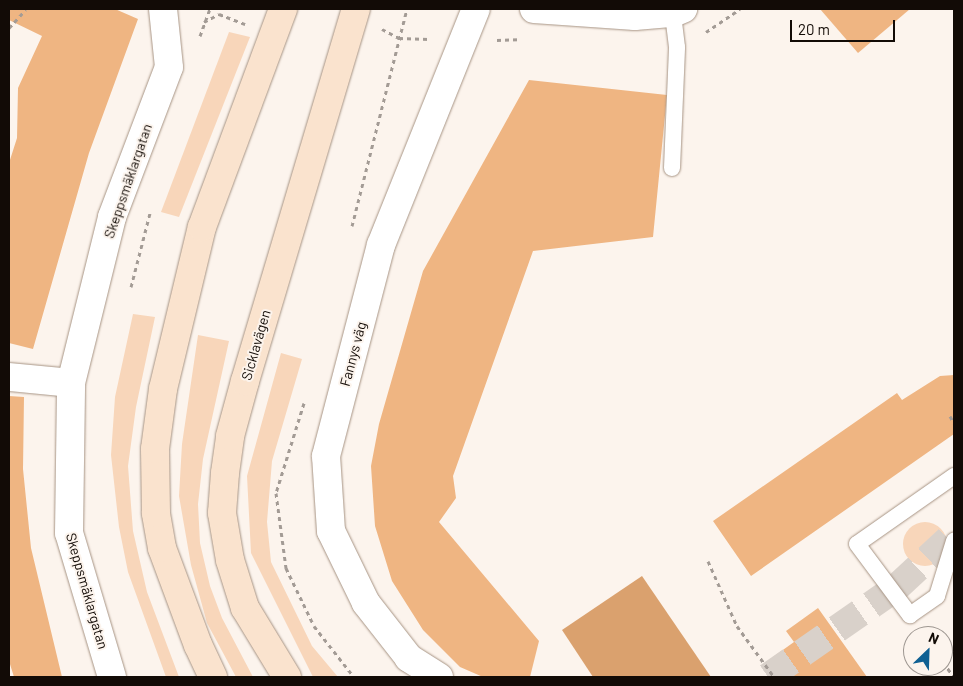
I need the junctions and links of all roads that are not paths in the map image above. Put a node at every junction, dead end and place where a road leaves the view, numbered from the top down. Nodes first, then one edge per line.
1 (163, 9) edge
2 (283, 9) edge
3 (356, 9) edge
4 (476, 9) edge
5 (534, 9) edge
6 (678, 11) edge
7 (672, 168) dead end
8 (9, 377) edge
9 (71, 383) junction
10 (954, 476) edge
11 (954, 541) edge
12 (112, 677) edge
13 (213, 677) edge
14 (287, 677) edge
15 (439, 677) edge

1 - 9 street, Skeppsmäklargatan
2 - 13 main road
3 - 14 main road, Sicklavägen
4 - 15 street, Fannys väg
5 - 6 street
6 - 7 lane
8 - 9 street
9 - 12 street, Skeppsmäklargatan
10 - 11 lane

